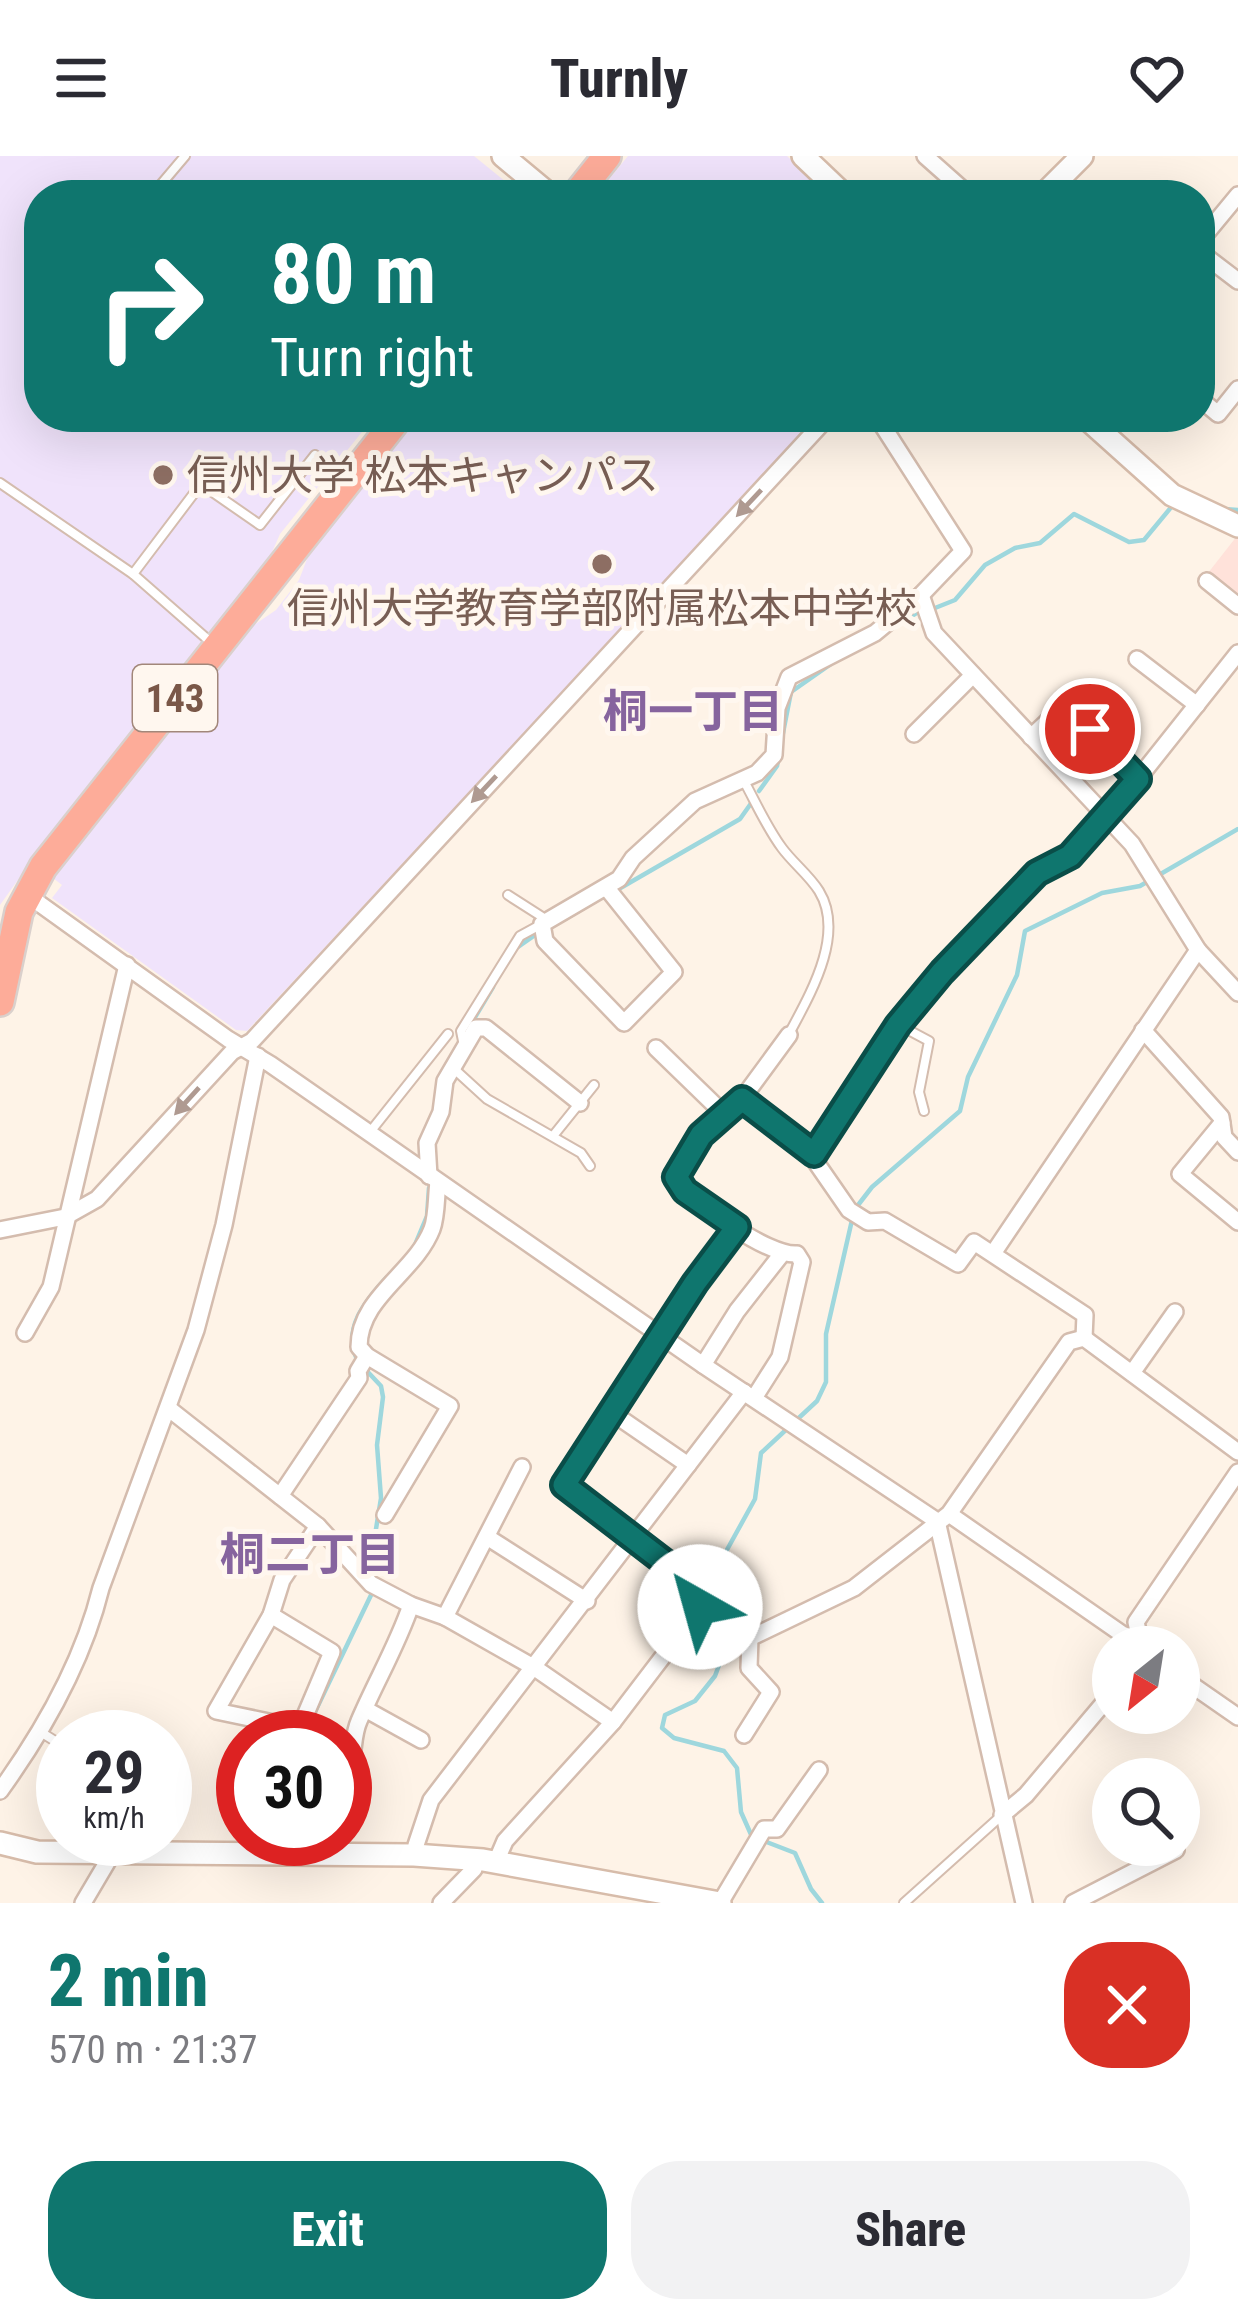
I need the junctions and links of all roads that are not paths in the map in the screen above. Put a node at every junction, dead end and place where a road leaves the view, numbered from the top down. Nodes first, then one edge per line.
1 (185, 156) edge
2 (503, 156) edge
3 (608, 156) edge
4 (803, 156) edge
5 (925, 156) edge
6 (1082, 156) edge
7 (165, 180) edge
8 (532, 180) edge
9 (588, 180) edge
10 (828, 180) edge
11 (952, 180) edge
12 (1058, 180) edge
13 (1238, 195) edge
14 (1215, 223) edge
15 (1238, 389) edge
16 (1215, 411) edge
17 (386, 432) edge
18 (814, 432) edge
19 (887, 432) edge
20 (1102, 432) edge
21 (315, 455) dead end
22 (0, 483) edge
23 (1238, 526) edge
24 (133, 574) junction
25 (1207, 581) dead end
26 (921, 595) junction
27 (1238, 606) edge
28 (216, 646) junction
29 (1238, 653) edge
30 (1138, 659) dead end
31 (973, 675) junction
32 (1197, 705) junction
33 (914, 734) dead end
34 (1031, 737) junction
35 (1138, 779) junction
36 (744, 781) junction
37 (1106, 819) junction
38 (605, 887) junction
39 (26, 894) junction
40 (508, 895) dead end
41 (545, 922) junction
42 (1198, 950) junction
43 (127, 965) junction
44 (1, 992) edge
45 (1238, 993) edge
46 (898, 1025) junction
47 (1143, 1030) junction
48 (448, 1034) dead end
49 (789, 1035) joint
50 (464, 1047) junction
51 (656, 1048) dead end
52 (250, 1051) junction
53 (452, 1067) junction
54 (594, 1084) dead end
55 (742, 1099) junction
56 (580, 1103) junction
57 (924, 1111) dead end
58 (724, 1114) junction
59 (1222, 1123) junction
60 (369, 1134) junction
61 (554, 1136) junction
62 (1238, 1152) edge
63 (814, 1154) junction
64 (590, 1166) dead end
65 (433, 1179) junction
66 (65, 1217) junction
67 (1238, 1222) edge
68 (737, 1227) junction
69 (0, 1230) edge
70 (994, 1252) junction
71 (781, 1255) junction
72 (1175, 1312) dead end
73 (25, 1334) dead end
74 (662, 1335) junction
75 (1084, 1338) junction
76 (364, 1362) junction
77 (704, 1365) junction
78 (1132, 1373) junction
79 (749, 1395) junction
80 (168, 1408) junction
81 (611, 1412) junction
82 (1238, 1452) edge
83 (688, 1466) junction
84 (522, 1467) dead end
85 (1238, 1472) edge
86 (280, 1496) junction
87 (385, 1514) dead end
88 (943, 1518) junction
89 (317, 1526) junction
90 (487, 1538) junction
91 (635, 1538) junction
92 (587, 1601) junction
93 (411, 1605) junction
94 (271, 1615) junction
95 (446, 1617) junction
96 (1111, 1626) edge
97 (1137, 1626) edge
98 (535, 1668) junction
99 (1200, 1691) edge
100 (365, 1709) joint
101 (50, 1710) edge
102 (217, 1710) edge
103 (307, 1710) edge
104 (1092, 1717) edge
105 (1238, 1717) edge
106 (614, 1722) junction
107 (36, 1736) edge
108 (744, 1736) dead end
109 (421, 1739) dead end
110 (819, 1770) dead end
111 (0, 1791) edge
112 (1002, 1814) junction
113 (0, 1843) edge
114 (416, 1844) dead end
115 (372, 1851) edge
116 (36, 1852) edge
117 (105, 1866) edge
118 (485, 1866) junction
119 (1145, 1866) edge
120 (609, 1893) edge
121 (83, 1903) edge
122 (441, 1903) edge
123 (720, 1903) edge
124 (904, 1903) edge
125 (1024, 1903) edge
126 (1073, 1903) edge

1 - 7 lane
2 - 8 street
3 - 9 highway
4 - 10 street
5 - 11 street
6 - 12 street
13 - 14 street
15 - 16 street
17 - 28 highway, 143
18 -> 52 street
19 - 26 street
20 - 23 street
21 - 24 lane
22 - 24 lane
24 - 28 lane
25 - 27 street
26 - 31 street
26 - 36 street
28 - 39 highway, 143
29 - 32 street
30 - 32 street
31 - 33 street
31 - 34 street
32 - 35 street
34 - 35 street
34 - 37 street
35 - 37 street
36 - 38 street
36 - 49 lane
37 - 42 street
37 - 46 street
38 - 41 street
38 - 41 street
39 - 43 street
39 - 44 highway, 143
40 - 41 lane
41 - 50 lane
42 - 45 street
42 - 47 street
43 - 52 street
43 - 66 street
46 - 57 lane
46 - 63 street
47 - 59 street
47 - 70 street
48 - 60 lane
49 - 55 street
50 - 53 street
50 - 56 street
51 - 58 street
52 - 60 street
52 -> 66 street
52 - 80 street
53 - 61 lane
53 - 65 street
54 - 56 lane
55 - 58 street
55 - 63 street
56 - 61 lane
58 - 68 street
59 - 62 street
59 - 67 street
60 - 65 street
61 - 64 lane
63 - 70 street
65 - 74 street
65 - 76 street
66 - 69 street
66 - 73 street
68 - 71 street
68 - 74 street
70 - 75 street
71 - 77 street
71 - 79 street
72 - 78 street
74 - 77 street
74 - 81 street
75 - 78 street
75 - 88 street
76 - 86 street
76 - 87 street
77 - 79 street
78 - 82 street
79 - 83 street
79 - 88 street
80 - 86 street
80 - 101 street
81 - 83 street
81 - 91 street
83 - 91 street
84 - 90 street
85 - 97 street
86 - 89 street
88 - 96 street
88 - 108 street
88 - 112 street
89 - 93 street
89 - 94 street
90 - 92 street
90 - 95 street
91 - 92 street
91 - 106 street
92 - 98 street
93 - 95 street
93 - 100 street
94 - 102 street
94 - 103 street
95 - 98 street
98 - 106 street
98 - 114 street
99 - 105 street
100 - 109 street
104 - 112 street
106 - 118 street
107 - 111 street
110 - 123 street
112 - 124 lane
112 - 125 street
113 - 116 street
115 - 118 street
117 - 121 street
118 - 120 street
118 - 122 street
119 - 126 street
120 - 123 street

